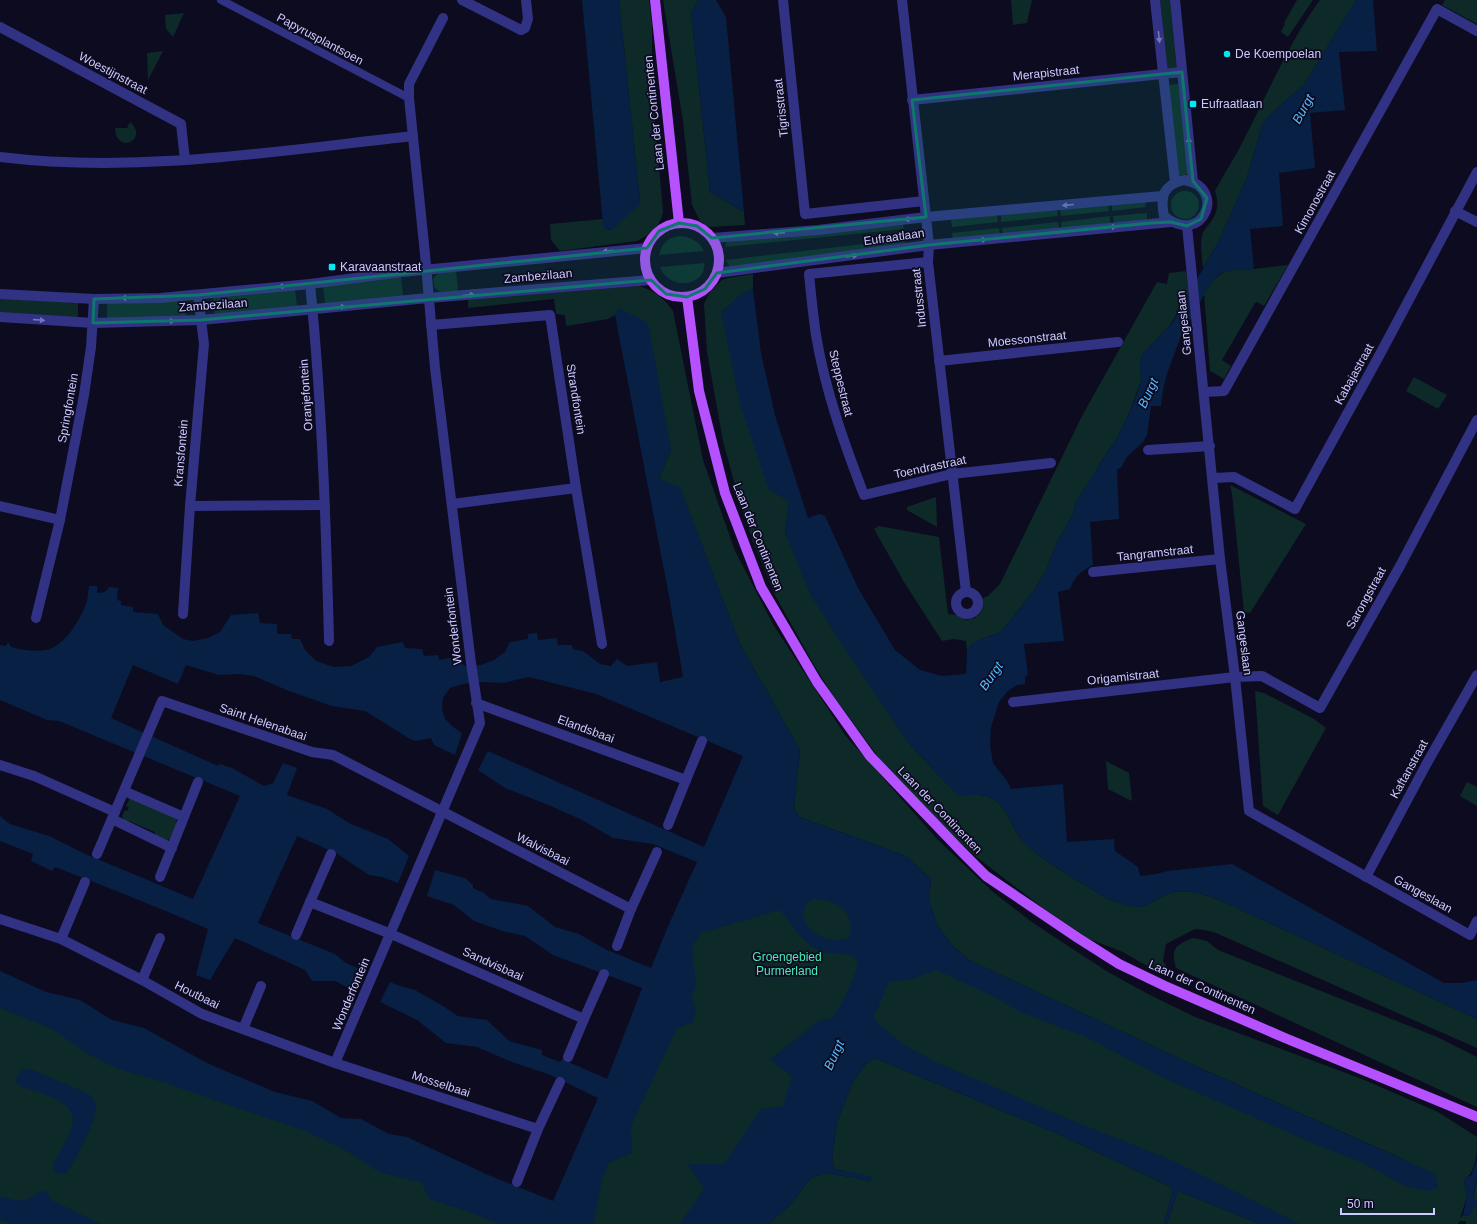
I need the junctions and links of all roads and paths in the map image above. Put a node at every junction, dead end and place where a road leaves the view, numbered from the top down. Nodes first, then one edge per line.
1 (222, 0) edge
2 (462, 0) edge
3 (526, 0) edge
4 (655, 0) edge
5 (783, 0) edge
6 (902, 0) edge
7 (1155, 0) edge
8 (1175, 0) edge
9 (443, 18) dead end
10 (0, 27) edge
11 (1477, 31) edge
12 (1182, 72) junction
13 (1162, 74) junction
14 (409, 98) junction
15 (912, 100) junction
16 (413, 136) junction
17 (0, 157) edge
18 (185, 160) junction
19 (1477, 172) edge
20 (1192, 181) junction
21 (1175, 182) junction
22 (1162, 196) junction
23 (924, 202) junction
24 (1455, 211) junction
25 (926, 217) junction
26 (1171, 222) junction
27 (1477, 222) edge
28 (679, 223) junction
29 (1187, 226) junction
30 (712, 238) junction
31 (929, 245) junction
32 (647, 248) junction
33 (928, 262) junction
34 (426, 270) junction
35 (717, 273) junction
36 (651, 280) junction
37 (310, 284) junction
38 (0, 294) edge
39 (198, 294) junction
40 (687, 297) junction
41 (428, 298) junction
42 (94, 299) junction
43 (312, 309) junction
44 (0, 317) edge
45 (201, 320) junction
46 (93, 324) junction
47 (431, 325) junction
48 (1118, 342) dead end
49 (939, 361) junction
50 (1204, 392) junction
51 (1477, 420) edge
52 (1210, 446) junction
53 (1148, 450) dead end
54 (1051, 463) dead end
55 (952, 474) junction
56 (1213, 478) junction
57 (576, 488) junction
58 (864, 495) joint
59 (452, 504) junction
60 (325, 505) junction
61 (0, 506) edge
62 (190, 506) junction
63 (60, 520) junction
64 (1220, 559) junction
65 (1093, 572) dead end
66 (966, 592) dead end
67 (183, 614) dead end
68 (36, 618) dead end
69 (328, 641) dead end
70 (602, 644) dead end
71 (1477, 675) edge
72 (1235, 677) junction
73 (1013, 702) dead end
74 (476, 703) junction
75 (702, 741) dead end
76 (0, 764) edge
77 (686, 780) junction
78 (198, 782) dead end
79 (124, 791) junction
80 (442, 812) junction
81 (114, 816) junction
82 (184, 817) junction
83 (668, 825) dead end
84 (172, 848) junction
85 (657, 852) dead end
86 (97, 854) dead end
87 (331, 854) dead end
88 (160, 877) dead end
89 (1366, 877) junction
90 (85, 882) dead end
91 (310, 902) junction
92 (631, 909) junction
93 (0, 918) edge
94 (1477, 921) edge
95 (391, 934) junction
96 (296, 935) dead end
97 (160, 938) dead end
98 (61, 939) junction
99 (617, 946) dead end
100 (604, 974) dead end
101 (142, 980) junction
102 (261, 986) dead end
103 (584, 1019) junction
104 (243, 1029) junction
105 (568, 1057) dead end
106 (335, 1064) junction
107 (560, 1082) dead end
108 (1477, 1118) edge
109 (538, 1129) junction
110 (517, 1182) dead end

1 - 14 street, Papyrusplantsoen
2 - 3 street
4 - 28 main road, Laan der Continenten
5 - 23 street, Tigrisstraat
6 - 15 street, Indusstraat
7 -> 13 street
8 - 12 street
9 - 14 street
10 - 18 street, Woestijnstraat
11 - 50 street, Kimonostraat
12 - 13 street, Merapistraat
20 -> 12 street
13 - 15 street, Merapistraat
13 - 21 street
14 - 16 street
15 - 23 street, Indusstraat
16 - 18 street
16 - 34 street
17 - 18 street
19 - 24 street, Kabajastraat
20 - 21 street
20 - 29 street
21 - 22 street
22 -> 25 street, Eufraatlaan
22 - 26 street
23 - 25 street, Indusstraat
24 - 27 street
24 - 56 street, Kabajastraat
25 -> 30 street, Eufraatlaan
25 - 31 street, Indusstraat
26 - 29 street
31 -> 26 street, Eufraatlaan
28 - 30 main road
28 - 32 main road
29 - 50 street, Gangeslaan
30 - 35 main road
31 - 33 street, Indusstraat
35 -> 31 street, Eufraatlaan
32 -> 34 street, Zambezilaan
32 - 36 main road
33 - 49 street, Indusstraat
33 - 58 street, Steppestraat
34 - 37 street, Zambezilaan
34 - 41 street
35 - 40 main road
36 - 40 main road
41 -> 36 street, Zambezilaan
37 -> 39 street, Zambezilaan
37 - 43 street, Oranjefontein
38 - 42 street, Zambezilaan
39 -> 42 street, Zambezilaan
39 - 45 street, Kransfontein
40 - 108 main road, Laan der Continenten
43 -> 41 street, Zambezilaan
41 - 47 street, Wonderfontein
42 - 46 street, Springfontein
43 - 45 street, Zambezilaan
43 - 60 street, Oranjefontein
44 -> 46 street, Zambezilaan
46 -> 45 street, Zambezilaan
45 - 62 street, Kransfontein
46 - 63 street, Springfontein
47 - 57 street, Strandfontein
47 - 59 street, Wonderfontein
48 - 49 street, Moessonstraat
49 - 55 street, Indusstraat
50 - 52 street, Gangeslaan
51 - 72 street, Sarongstraat
52 - 53 street
52 - 56 street, Gangeslaan
54 - 55 street, Toendrastraat
55 - 58 street, Toendrastraat
55 - 66 street, Indusstraat
56 - 64 street, Gangeslaan
57 - 59 street
57 - 70 street, Strandfontein
59 - 74 street, Wonderfontein
60 - 62 street
60 - 69 street, Oranjefontein
61 - 63 street
62 - 67 street, Kransfontein
63 - 68 street, Springfontein
64 - 65 street, Tangramstraat
64 - 72 street, Gangeslaan
71 - 89 street, Kaftanstraat
72 - 73 street, Origamistraat
72 - 89 street, Gangeslaan
74 - 77 street, Elandsbaai
74 - 80 street, Wonderfontein
75 - 77 street
76 - 81 street
77 - 83 street
78 - 82 street
79 - 80 street, Saint Helenabaai
79 - 81 street, Saint Helenabaai
79 - 82 street
80 - 92 street, Walvisbaai
80 - 95 street, Wonderfontein
81 - 84 street
81 - 86 street, Saint Helenabaai
82 - 84 street
84 - 88 street
85 - 92 street
87 - 91 street
89 - 94 street, Gangeslaan
90 - 98 street
91 - 95 street
91 - 96 street
92 - 99 street
93 - 98 street, Houtbaai
95 - 103 street, Sandvisbaai
95 - 106 street, Wonderfontein
97 - 101 street
98 - 101 street, Houtbaai
100 - 103 street
101 - 104 street, Houtbaai
102 - 104 street
103 - 105 street
104 - 106 street, Houtbaai
106 - 109 street, Mosselbaai
107 - 109 street
109 - 110 street

